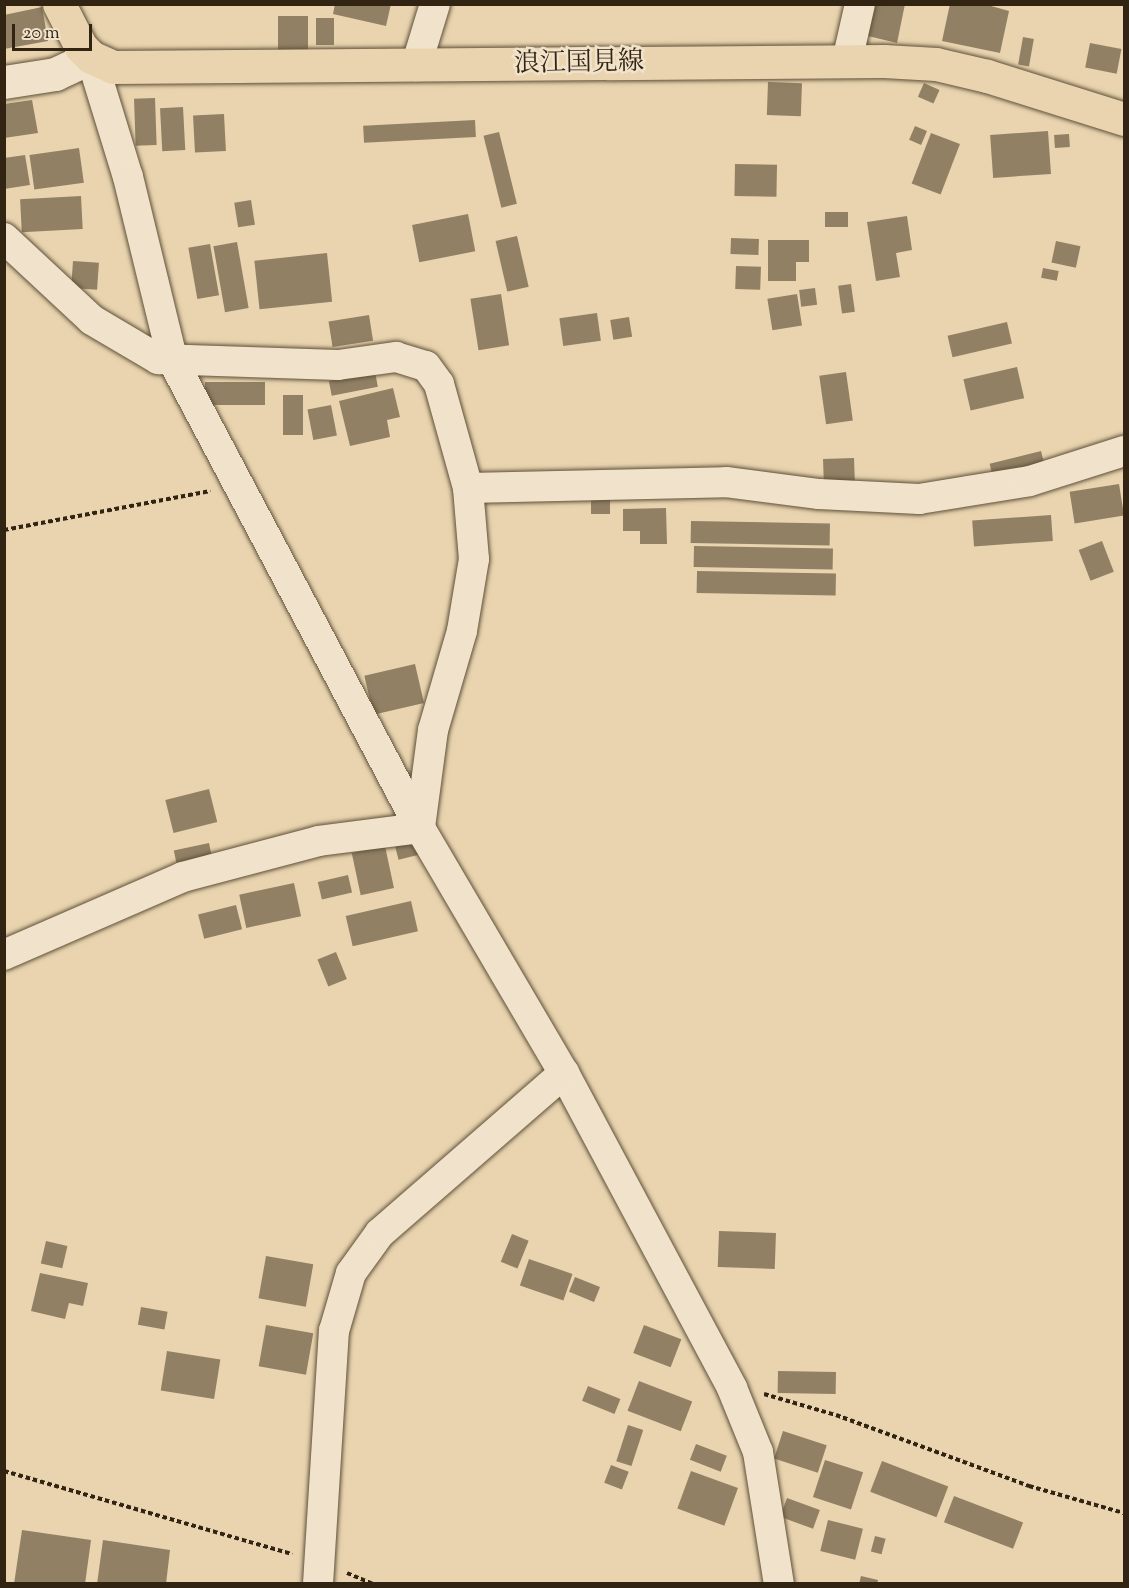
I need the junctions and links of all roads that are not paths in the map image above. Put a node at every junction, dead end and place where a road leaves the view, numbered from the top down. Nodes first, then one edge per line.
1 (59, 4) edge
2 (435, 4) edge
3 (860, 4) edge
4 (91, 57) junction
5 (847, 61) junction
6 (416, 66) junction
7 (4, 82) edge
8 (1125, 119) edge
9 (4, 238) edge
10 (173, 361) junction
11 (1125, 451) edge
12 (468, 488) junction
13 (420, 828) junction
14 (4, 955) edge
15 (564, 1073) junction
16 (320, 1573) edge
17 (779, 1584) edge

1 - 4 main road
2 - 6 street
3 - 5 street
4 - 6 main road, 浪江国見線
4 - 7 main road
4 - 10 street
5 - 6 main road, 浪江国見線
5 - 8 main road, 浪江国見線
9 - 10 street
10 - 12 street
10 - 13 street
11 - 12 street
12 - 13 street
13 - 14 street
13 - 15 street
15 - 16 street
15 - 17 street

